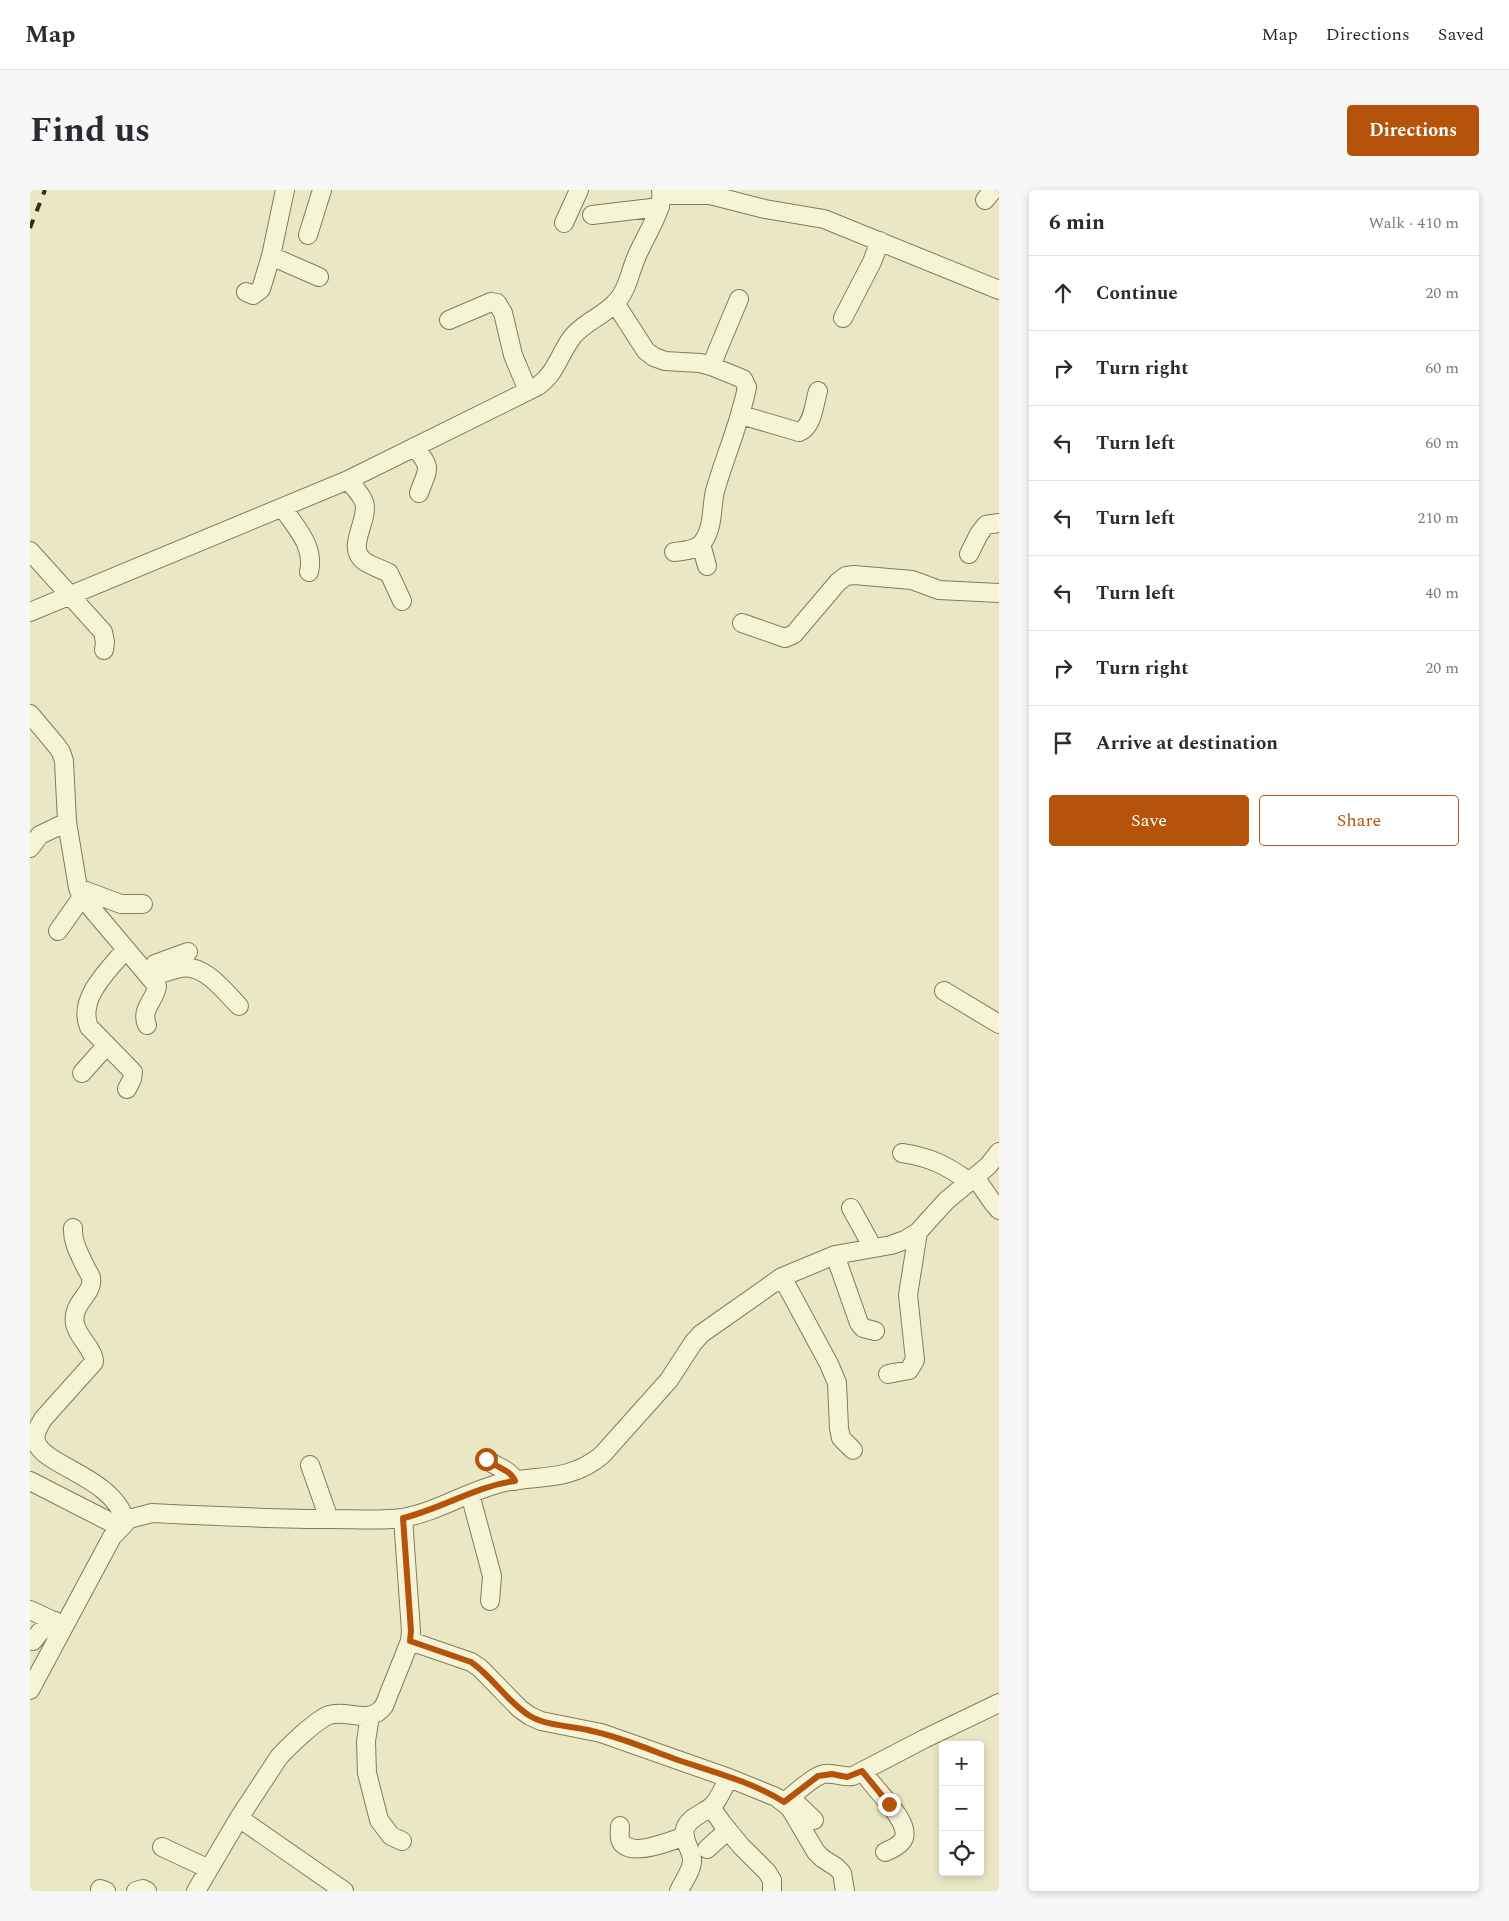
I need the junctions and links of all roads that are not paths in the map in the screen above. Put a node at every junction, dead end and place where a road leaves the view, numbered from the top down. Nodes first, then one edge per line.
1 (285, 190) edge
2 (322, 190) edge
3 (579, 190) edge
4 (700, 192) edge
5 (661, 197) edge
6 (592, 215) dead end
7 (564, 222) dead end
8 (308, 235) dead end
9 (880, 241) junction
10 (271, 256) junction
11 (319, 277) dead end
12 (999, 290) edge
13 (246, 292) dead end
14 (739, 299) dead end
15 (615, 303) junction
16 (843, 318) dead end
17 (449, 320) dead end
18 (711, 366) junction
19 (528, 391) junction
20 (818, 391) dead end
21 (741, 415) junction
22 (414, 447) junction
23 (348, 480) junction
24 (418, 493) dead end
25 (283, 508) junction
26 (999, 523) edge
27 (701, 544) junction
28 (30, 551) edge
29 (674, 552) dead end
30 (969, 554) dead end
31 (707, 566) dead end
32 (309, 572) dead end
33 (999, 594) edge
34 (70, 595) junction
35 (402, 601) dead end
36 (30, 612) edge
37 (742, 623) dead end
38 (104, 650) dead end
39 (30, 714) edge
40 (67, 822) junction
41 (30, 848) edge
42 (80, 893) junction
43 (143, 904) dead end
44 (58, 931) dead end
45 (126, 949) junction
46 (188, 952) dead end
47 (147, 973) junction
48 (944, 991) dead end
49 (239, 1006) dead end
50 (999, 1024) edge
51 (147, 1025) dead end
52 (106, 1046) junction
53 (82, 1073) dead end
54 (127, 1089) dead end
55 (999, 1152) edge
56 (902, 1153) dead end
57 (972, 1179) junction
58 (851, 1208) dead end
59 (999, 1210) edge
60 (73, 1228) dead end
61 (918, 1232) junction
62 (873, 1248) junction
63 (835, 1255) junction
64 (782, 1277) junction
65 (875, 1331) dead end
66 (888, 1374) dead end
67 (853, 1450) dead end
68 (486, 1459) dead end
69 (310, 1465) dead end
70 (515, 1481) junction
71 (30, 1482) edge
72 (470, 1494) junction
73 (403, 1518) junction
74 (329, 1520) junction
75 (123, 1524) junction
76 (490, 1601) dead end
77 (30, 1610) edge
78 (60, 1623) junction
79 (33, 1641) dead end
80 (410, 1641) junction
81 (30, 1690) edge
82 (999, 1703) edge
83 (370, 1716) junction
84 (862, 1771) junction
85 (729, 1778) junction
86 (788, 1800) junction
87 (711, 1807) junction
88 (239, 1818) junction
89 (814, 1820) dead end
90 (620, 1826) dead end
91 (728, 1830) junction
92 (685, 1836) junction
93 (402, 1841) dead end
94 (162, 1847) dead end
95 (707, 1850) dead end
96 (885, 1852) dead end
97 (209, 1869) junction
98 (136, 1891) edge
99 (147, 1891) edge
100 (196, 1891) edge
101 (344, 1891) edge
102 (679, 1891) edge
103 (772, 1891) edge
104 (846, 1891) edge

1 - 10 street
2 - 8 street
3 - 7 street
4 - 5 street
4 - 9 street
5 - 6 street
5 - 15 street
9 - 12 street
9 - 16 street
10 - 11 street
10 - 13 street
14 - 18 street
15 - 18 street
15 - 19 street
17 - 19 street
18 - 21 street
19 - 22 street
20 - 21 street
21 - 27 street
22 - 23 street
22 - 24 street
23 - 25 street
23 - 35 street
25 - 32 street
25 - 34 street
26 - 30 street
27 - 29 street
27 - 31 street
28 - 34 street
33 - 37 street
34 - 36 street
34 - 38 street
39 - 40 street
40 - 41 street
40 - 42 street
42 - 43 street
42 - 44 street
42 - 45 street
45 - 47 street
45 - 52 street
46 - 47 street
47 - 49 street
47 - 51 street
48 - 50 street
52 - 53 street
52 - 54 street
55 - 57 street
56 - 57 street
57 - 59 street
57 - 61 street
58 - 62 street
60 - 75 street
61 - 62 street
61 - 66 street
62 - 63 street
63 - 64 street
63 - 65 street
64 - 67 street
64 - 70 street
68 - 70 street
69 - 74 street
70 - 72 street
71 - 75 street
72 - 73 street
72 - 76 street
73 - 74 street
73 - 80 street
74 - 75 street
75 - 78 street
77 - 78 street
78 - 79 street
78 - 81 street
80 - 83 street
80 - 85 street
82 - 84 street
83 - 88 street
83 - 93 street
84 - 86 street
84 - 96 street
85 - 86 street
85 - 87 street
86 - 89 street
86 - 104 street
87 - 91 street
87 - 92 street
88 - 97 street
88 - 101 street
90 - 92 street
91 - 95 street
91 - 103 street
92 - 102 street
94 - 97 street
97 - 100 street
98 - 99 street

